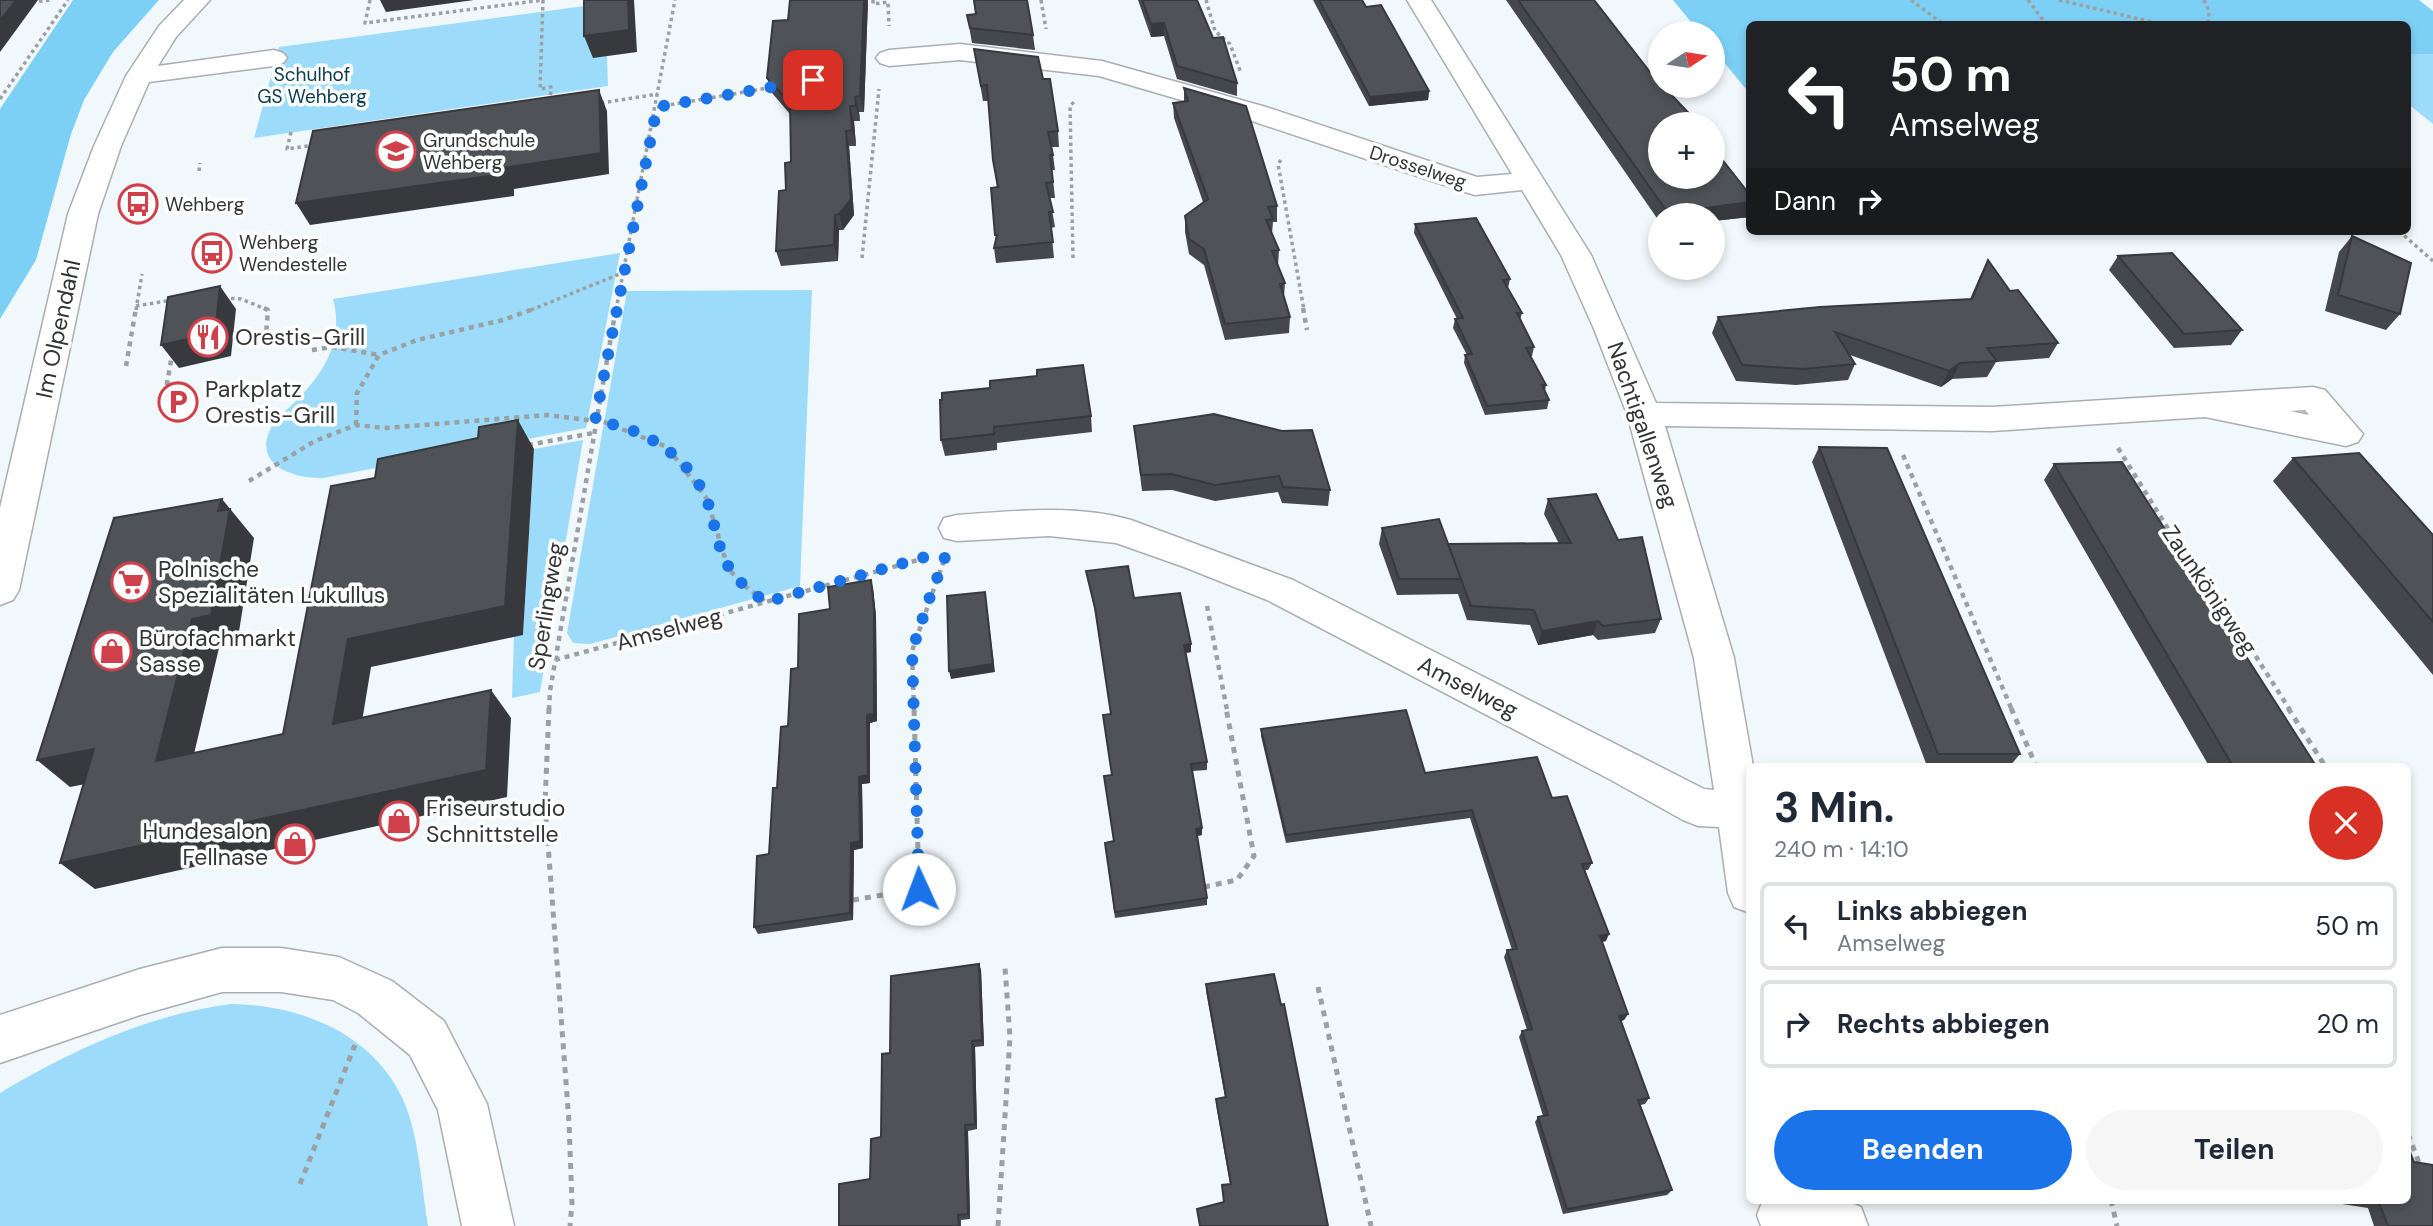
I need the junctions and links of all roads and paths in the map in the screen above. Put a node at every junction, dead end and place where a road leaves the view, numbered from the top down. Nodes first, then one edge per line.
1 (52, 0) edge
2 (68, 0) edge
3 (198, 0) edge
4 (370, 0) edge
5 (675, 0) edge
6 (1206, 0) edge
7 (1419, 0) edge
8 (1911, 0) edge
9 (2028, 0) edge
10 (2060, 0) edge
11 (2204, 0) edge
12 (26, 3) dead end
13 (1939, 21) edge
14 (2044, 21) edge
15 (2148, 21) edge
16 (2208, 21) edge
17 (274, 58) dead end
18 (889, 58) joint
19 (1102, 69) junction
20 (139, 76) junction
21 (774, 87) edge
22 (2, 92) edge
23 (659, 94) junction
24 (0, 99) edge
25 (600, 103) edge
26 (657, 107) junction
27 (550, 111) edge
28 (1256, 113) junction
29 (1308, 130) junction
30 (291, 132) dead end
31 (325, 143) edge
32 (200, 163) dead end
33 (198, 171) dead end
34 (1530, 181) junction
35 (2404, 235) edge
36 (862, 258) dead end
37 (1073, 258) dead end
38 (2433, 261) edge
39 (623, 272) junction
40 (142, 274) dead end
41 (214, 298) edge
42 (181, 299) edge
43 (136, 306) junction
44 (1307, 330) dead end
45 (265, 335) dead end
46 (174, 345) edge
47 (312, 350) dead end
48 (379, 355) junction
49 (126, 366) dead end
50 (165, 395) dead end
51 (2208, 406) dead end
52 (1644, 414) junction
53 (2096, 414) junction
54 (1888, 419) junction
55 (595, 421) junction
56 (356, 425) junction
57 (593, 433) junction
58 (522, 446) dead end
59 (249, 481) dead end
60 (957, 528) dead end
61 (1198, 557) junction
62 (0, 590) edge
63 (766, 602) junction
64 (555, 660) junction
65 (2035, 763) edge
66 (2323, 763) edge
67 (545, 804) junction
68 (1739, 810) junction
69 (506, 812) dead end
70 (1746, 863) edge
71 (1204, 887) edge
72 (853, 900) edge
73 (1005, 968) dead end
74 (1318, 987) dead end
75 (0, 1039) edge
76 (356, 1042) dead end
77 (2411, 1142) edge
78 (2423, 1172) edge
79 (300, 1184) dead end
80 (2112, 1204) edge
81 (1783, 1214) edge
82 (488, 1226) edge
83 (570, 1226) edge
84 (998, 1226) edge
85 (1370, 1226) edge
86 (1842, 1226) edge
87 (2117, 1226) edge

1 - 12 path
2 - 22 path
3 - 20 street, Im Olpendahl
4 - 27 path
5 - 23 path, Sperlingweg
6 - 28 path
7 - 34 street, Nachtigallenweg
8 - 13 path
9 - 14 path
10 - 15 path
11 - 16 path
17 - 20 street
18 - 19 street, Drosselweg
18 - 36 path
19 - 28 street, Drosselweg
19 - 37 path
20 - 62 street, Im Olpendahl
21 - 26 path
22 - 24 path
23 - 25 path
23 - 26 path, Sperlingweg
26 - 39 path, Sperlingweg
28 - 29 street, Drosselweg
29 - 34 street, Drosselweg
29 - 44 path
30 - 31 path
32 - 33 path
34 - 52 street, Nachtigallenweg
35 - 38 path
39 - 48 path
39 - 55 path, Sperlingweg
40 - 43 path
41 - 45 path
42 - 43 path
43 - 49 path
46 - 50 path
47 - 48 path
48 - 56 path
51 - 53 street
52 - 54 street
52 - 68 street, Nachtigallenweg
53 - 54 street
53 - 66 path, Zaunkönigweg
54 - 65 path
55 - 56 path
55 - 57 path, Sperlingweg
55 - 63 path
56 - 59 path
57 - 58 path
57 - 64 path, Sperlingweg
60 - 61 street, Amselweg
61 - 68 street, Amselweg
61 - 71 path
63 - 64 path, Amselweg
63 - 72 path, Amselweg
64 - 67 path, Sperlingweg
67 - 69 path
67 - 83 path, Sperlingweg
68 - 70 street, Nachtigallenweg
73 - 84 path
74 - 85 path
75 - 82 street
76 - 79 path
77 - 78 path
80 - 87 path
81 - 86 street

